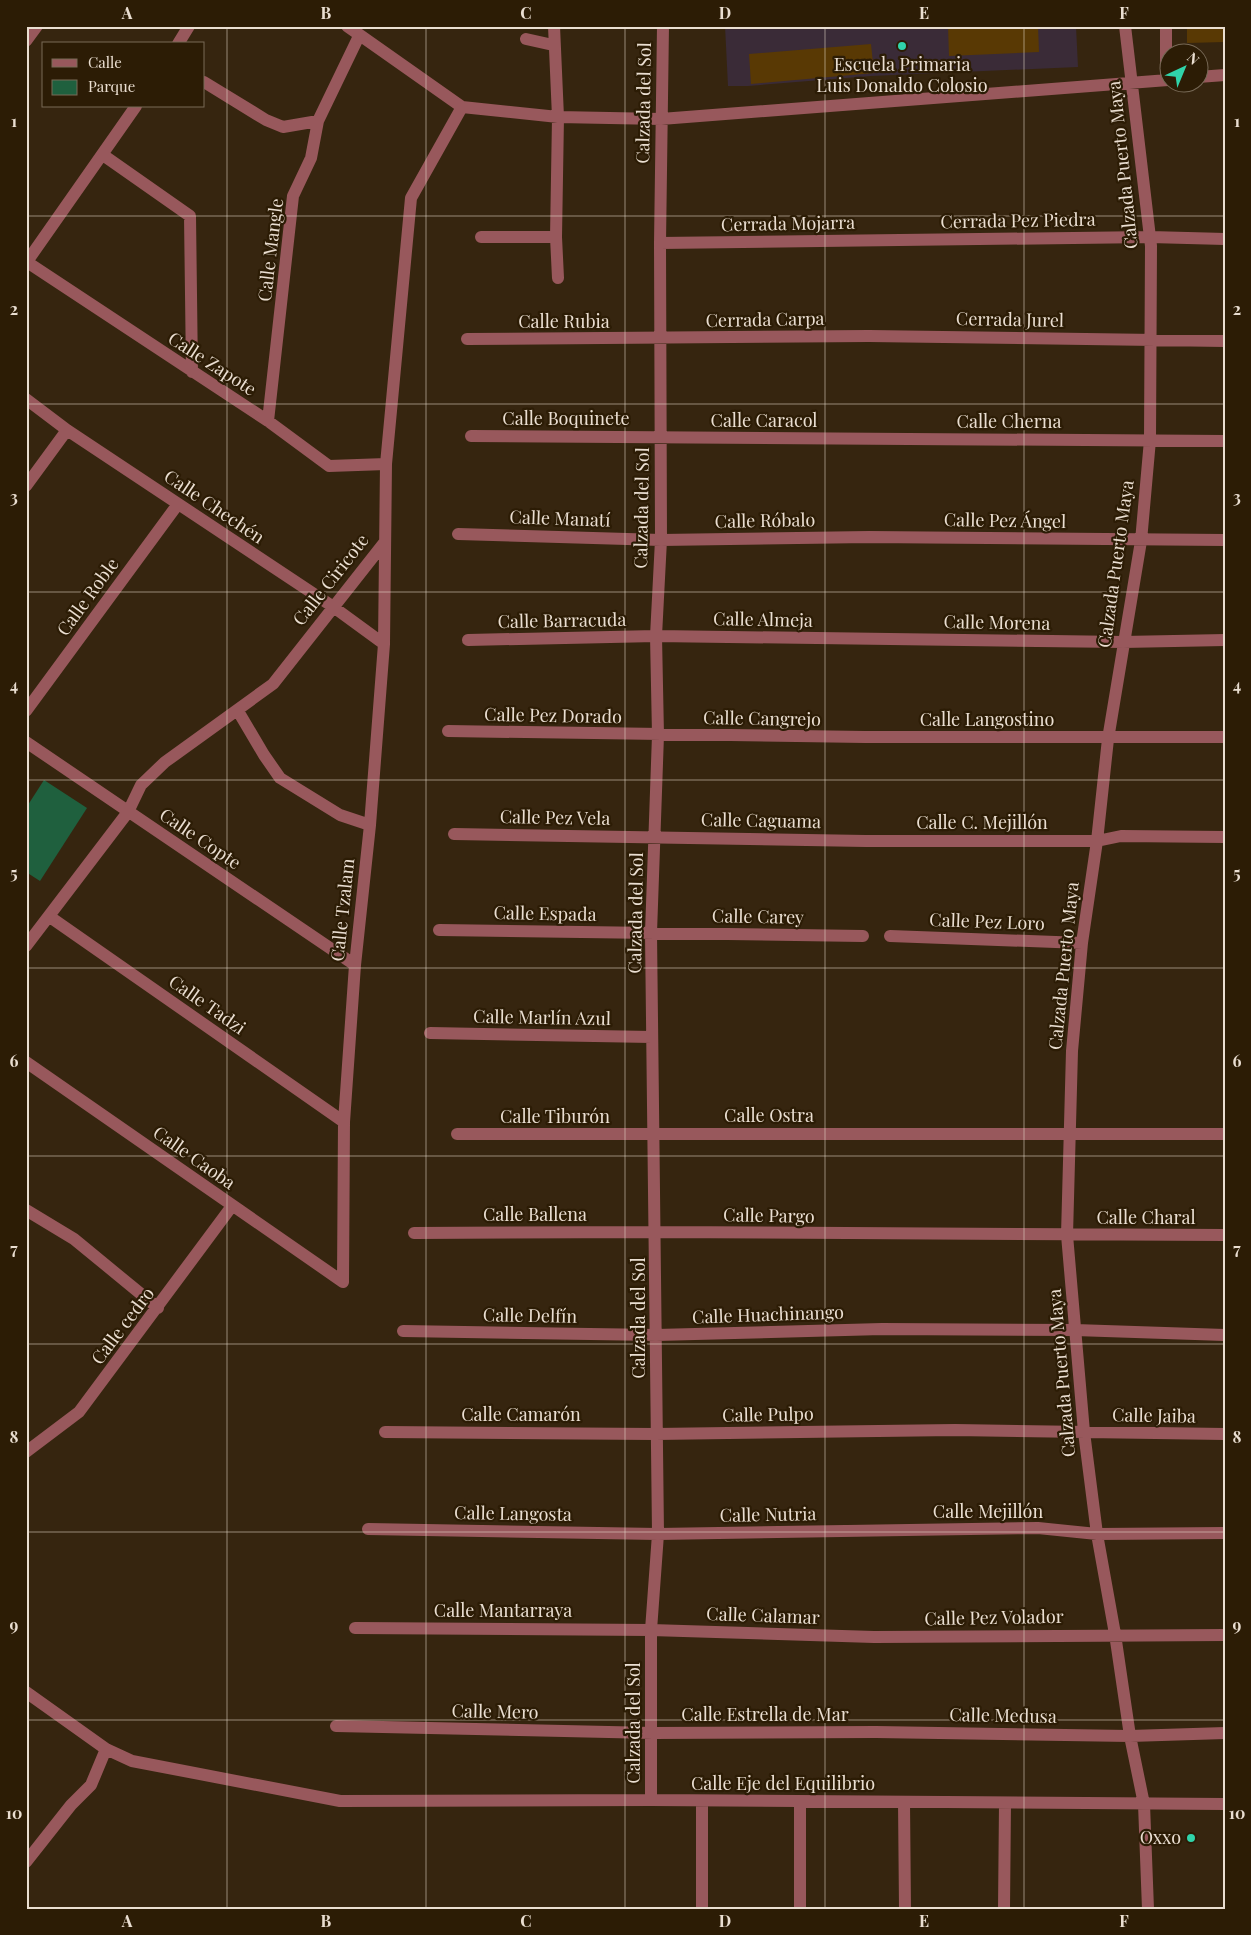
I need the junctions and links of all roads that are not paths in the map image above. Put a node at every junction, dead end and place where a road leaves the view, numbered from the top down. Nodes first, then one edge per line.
1 (37, 26) edge
2 (189, 26) edge
3 (347, 26) edge
4 (554, 26) edge
5 (663, 26) edge
6 (1125, 26) edge
7 (1166, 26) edge
8 (359, 36) junction
9 (526, 39) dead end
10 (26, 41) edge
11 (179, 42) edge
12 (1166, 42) edge
13 (553, 45) junction
14 (1225, 75) edge
15 (1208, 76) edge
16 (1158, 81) edge
17 (205, 83) edge
18 (1132, 83) junction
19 (462, 107) junction
20 (135, 108) edge
21 (558, 117) junction
22 (661, 119) junction
23 (318, 121) junction
24 (103, 154) junction
25 (481, 237) dead end
26 (1150, 237) junction
27 (556, 238) junction
28 (916, 239) joint
29 (1225, 239) edge
30 (660, 243) junction
31 (27, 262) edge
32 (558, 278) dead end
33 (869, 336) joint
34 (467, 339) dead end
35 (1151, 339) junction
36 (662, 340) junction
37 (1225, 340) edge
38 (192, 372) junction
39 (26, 399) edge
40 (268, 421) junction
41 (67, 430) junction
42 (471, 436) dead end
43 (661, 438) junction
44 (867, 439) joint
45 (1150, 440) junction
46 (1225, 441) edge
47 (386, 464) junction
48 (26, 486) edge
49 (178, 504) junction
50 (458, 534) dead end
51 (869, 537) joint
52 (661, 540) junction
53 (1225, 540) edge
54 (1141, 541) junction
55 (384, 543) junction
56 (332, 606) junction
57 (656, 636) junction
58 (870, 638) joint
59 (468, 640) dead end
60 (1225, 640) edge
61 (1123, 642) junction
62 (384, 644) junction
63 (26, 711) edge
64 (238, 711) junction
65 (448, 731) dead end
66 (658, 735) junction
67 (865, 737) joint
68 (1225, 737) edge
69 (1108, 738) junction
70 (26, 742) edge
71 (128, 812) junction
72 (370, 825) junction
73 (454, 834) dead end
74 (655, 837) junction
75 (1225, 837) edge
76 (866, 840) joint
77 (1097, 840) junction
78 (50, 917) junction
79 (439, 930) dead end
80 (652, 934) junction
81 (864, 936) dead end
82 (890, 936) dead end
83 (1082, 943) junction
84 (26, 946) edge
85 (355, 964) junction
86 (430, 1033) dead end
87 (652, 1037) junction
88 (26, 1062) edge
89 (344, 1122) junction
90 (1070, 1133) junction
91 (457, 1134) dead end
92 (654, 1134) junction
93 (1225, 1134) edge
94 (232, 1206) junction
95 (26, 1210) edge
96 (656, 1232) junction
97 (414, 1233) dead end
98 (1066, 1235) junction
99 (1225, 1235) edge
100 (343, 1282) joint
101 (158, 1308) junction
102 (1075, 1330) junction
103 (403, 1331) dead end
104 (656, 1335) junction
105 (1225, 1335) edge
106 (385, 1432) dead end
107 (1084, 1432) junction
108 (656, 1434) junction
109 (1225, 1434) edge
110 (26, 1452) edge
111 (368, 1529) dead end
112 (880, 1531) joint
113 (1225, 1533) edge
114 (658, 1534) junction
115 (1097, 1534) junction
116 (355, 1628) dead end
117 (651, 1630) junction
118 (1115, 1634) junction
119 (1225, 1634) edge
120 (874, 1637) joint
121 (26, 1692) edge
122 (336, 1726) dead end
123 (876, 1732) joint
124 (653, 1733) junction
125 (1225, 1733) edge
126 (1130, 1736) junction
127 (106, 1749) junction
128 (651, 1800) junction
129 (702, 1801) junction
130 (800, 1802) junction
131 (904, 1802) junction
132 (1005, 1803) junction
133 (1144, 1804) junction
134 (1225, 1804) edge
135 (26, 1862) edge
136 (702, 1909) edge
137 (800, 1909) edge
138 (904, 1909) edge
139 (1004, 1909) edge
140 (1148, 1909) edge

1 - 10 street
2 - 11 street
3 - 8 street
4 - 13 street
5 - 22 street, Calzada del Sol
6 - 18 street, Calzada Puerto Maya
7 - 12 street
8 - 19 street
8 - 23 street, Calle Mangle
9 - 13 street
13 - 21 street
14 - 15 street
16 - 18 street
17 - 23 street
18 - 22 street
18 - 26 street, Calzada Puerto Maya
19 - 21 street
19 - 47 street, Calle Ciricote
20 - 24 street
21 - 22 street
21 - 27 street
22 - 30 street, Calzada del Sol
23 - 40 street, Calle Mangle
24 - 31 street
24 - 38 street
25 - 27 street
26 - 28 street, Cerrada Pez Piedra
26 - 29 street, Cerrada Pez Piedra
26 - 35 street, Calzada Puerto Maya
27 - 32 street
28 - 30 street, Cerrada Mojarra
30 - 36 street, Calzada del Sol
31 - 38 street, Calle Zapote
33 - 35 street, Cerrada Jurel
33 - 36 street, Cerrada Carpa
34 - 36 street, Calle Rubia
35 - 37 street, Cerrada Jurel
35 - 45 street, Calzada Puerto Maya
36 - 43 street, Calzada del Sol
38 - 40 street, Calle Zapote
39 - 41 street, Calle Chechén
40 - 47 street, Calle Zapote
41 - 48 street
41 - 49 street, Calle Chechén
42 - 43 street, Calle Boquinete
43 - 44 street, Calle Caracol
43 - 52 street, Calzada del Sol
44 - 45 street, Calle Cherna
45 - 46 street, Calle Cherna
45 - 54 street, Calzada Puerto Maya
47 - 55 street, Calle Ciricote
49 - 56 street, Calle Chechén
49 - 63 street, Calle Roble
50 - 52 street, Calle Manatí
51 - 52 street, Calle Róbalo
51 - 54 street, Calle Pez Ángel
52 - 57 street, Calzada del Sol
53 - 54 street, Calle Pez Ángel
54 - 61 street, Calzada Puerto Maya
55 - 56 street, Calle Ciricote
55 - 62 street, Calle Tzalam
56 - 62 street, Calle Chechén
56 - 64 street, Calle Ciricote
57 - 58 street, Calle Almeja
57 - 59 street, Calle Barracuda
57 - 66 street, Calzada del Sol
58 - 61 street, Calle Morena
60 - 61 street, Calle Morena
61 - 69 street, Calzada Puerto Maya
62 - 72 street, Calle Tzalam
64 - 71 street, Calle Ciricote
64 - 72 street
65 - 66 street, Calle Pez Dorado
66 - 67 street, Calle Cangrejo
66 - 74 street, Calzada del Sol
67 - 69 street, Calle Langostino
68 - 69 street, Calle Langostino
69 - 77 street, Calzada Puerto Maya
70 - 71 street, Calle Copte
71 - 78 street, Calle Ciricote
71 - 85 street, Calle Copte
72 - 85 street, Calle Tzalam
73 - 74 street, Calle Pez Vela
74 - 76 street, Calle Caguama
74 - 80 street, Calzada del Sol
75 - 77 street, Calle C. Mejillón
76 - 77 street, Calle C. Mejillón
77 - 83 street, Calzada Puerto Maya
78 - 84 street, Calle Ciricote
78 - 89 street, Calle Tadzi
79 - 80 street, Calle Espada
80 - 81 street, Calle Carey
80 - 87 street, Calzada del Sol
82 - 83 street, Calle Pez Loro
83 - 90 street, Calzada Puerto Maya
85 - 89 street, Calle Tzalam
86 - 87 street, Calle Marlín Azul
87 - 92 street, Calzada del Sol
88 - 94 street, Calle Caoba
89 - 100 street, Calle Tzalam
90 - 92 street, Calle Ostra
90 - 93 street, Calle Ostra
90 - 98 street, Calzada Puerto Maya
91 - 92 street, Calle Tiburón
92 - 96 street, Calzada del Sol
94 - 100 street, Calle Caoba
94 - 101 street, Calle cedro
95 - 101 street
96 - 97 street, Calle Ballena
96 - 98 street, Calle Pargo
96 - 104 street, Calzada del Sol
98 - 99 street, Calle Charal
98 - 102 street, Calzada Puerto Maya
101 - 110 street, Calle cedro
102 - 104 street, Calle Huachinango
102 - 105 street, Calle Huachinango
102 - 107 street, Calzada Puerto Maya
103 - 104 street, Calle Delfín
104 - 108 street, Calzada del Sol
106 - 108 street, Calle Camarón
107 - 108 street, Calle Pulpo
107 - 109 street, Calle Jaiba
107 - 115 street, Calzada Puerto Maya
108 - 114 street, Calzada del Sol
111 - 114 street, Calle Langosta
112 - 114 street, Calle Nutria
112 - 115 street, Calle Mejillón
113 - 115 street, Calle Mejillón
114 - 117 street, Calzada del Sol
115 - 118 street, Calzada Puerto Maya
116 - 117 street, Calle Mantarraya
117 - 120 street, Calle Calamar
117 - 124 street, Calzada del Sol
118 - 119 street, Calle Pez Volador
118 - 120 street, Calle Pez Volador
118 - 126 street, Calzada Puerto Maya
121 - 127 street, Calle Eje del Equilibrio
122 - 124 street, Calle Mero
123 - 124 street, Calle Estrella de Mar
123 - 126 street, Calle Medusa
124 - 128 street, Calzada del Sol
125 - 126 street, Calle Medusa
126 - 133 street, Calzada Puerto Maya
127 - 128 street, Calle Eje del Equilibrio
127 - 135 street
128 - 129 street, Calle Eje del Equilibrio
129 - 130 street, Calle Eje del Equilibrio
129 - 136 street
130 - 131 street, Calle Eje del Equilibrio
130 - 137 street
131 - 132 street, Calle Eje del Equilibrio
131 - 138 street
132 - 133 street, Calle Eje del Equilibrio
132 - 139 street
133 - 134 street, Calle Eje del Equilibrio
133 - 140 street, Calzada Puerto Maya

